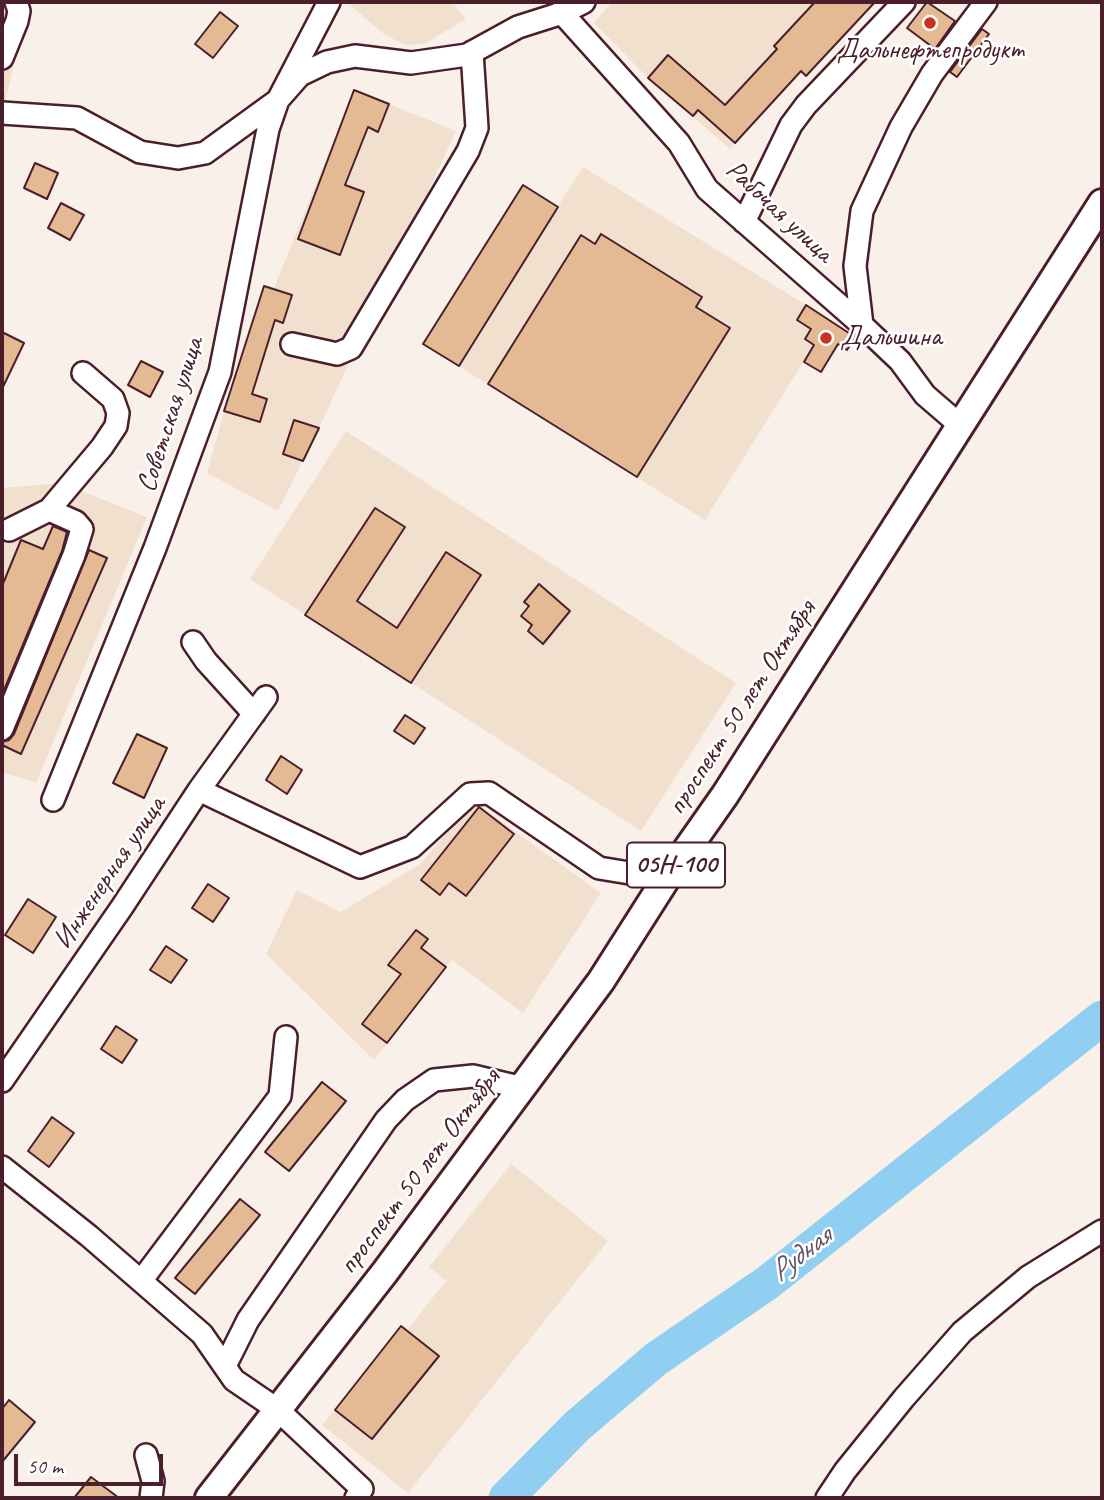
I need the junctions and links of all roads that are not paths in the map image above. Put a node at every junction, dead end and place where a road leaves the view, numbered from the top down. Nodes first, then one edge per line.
1 (16, 2) edge
2 (329, 2) edge
3 (584, 2) edge
4 (904, 2) edge
5 (986, 2) edge
6 (564, 7) edge
7 (472, 52) junction
8 (2, 58) edge
9 (278, 100) junction
10 (2, 113) edge
11 (1102, 203) edge
12 (744, 222) junction
13 (862, 325) junction
14 (292, 344) dead end
15 (83, 373) dead end
16 (961, 426) junction
17 (49, 510) junction
18 (9, 530) dead end
19 (193, 642) dead end
20 (2, 729) edge
21 (199, 790) junction
22 (53, 800) dead end
23 (666, 880) junction
24 (286, 1037) dead end
25 (2, 1081) edge
26 (523, 1088) junction
27 (2, 1167) edge
28 (1102, 1231) edge
29 (141, 1281) junction
30 (225, 1366) junction
31 (278, 1410) junction
32 (146, 1455) dead end
33 (365, 1495) edge
34 (151, 1498) edge
35 (209, 1498) edge
36 (827, 1498) edge

1 - 8 street
2 - 9 street, Советская улица
3 - 6 street
4 - 12 street
5 - 13 street
6 - 7 street
6 - 12 street, Рабочая улица
7 - 9 street
7 - 14 street
9 - 10 street
9 - 22 street, Советская улица
11 - 16 main road, проспект 50 лет Октября / 05Н-100
12 - 13 street, Рабочая улица
13 - 16 street, Рабочая улица
15 - 17 street
16 - 23 main road, проспект 50 лет Октября / 05Н-100
17 - 18 street
17 - 20 street
19 - 21 street, Инженерная улица
21 - 23 street
21 - 25 street, Инженерная улица
23 - 26 main road, проспект 50 лет Октября / 05Н-100
24 - 29 street
26 - 30 street
26 - 31 main road, проспект 50 лет Октября / 05Н-100
27 - 29 street
28 - 36 street
29 - 30 street
30 - 31 street
31 - 33 street
31 - 35 main road, проспект 50 лет Октября / 05Н-100
32 - 34 street

